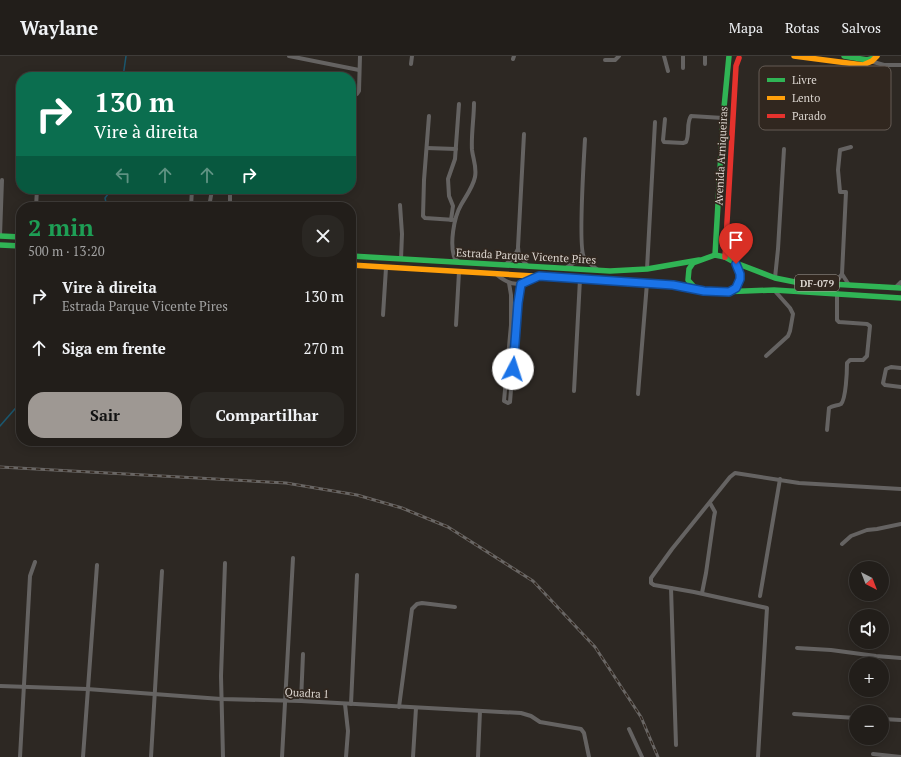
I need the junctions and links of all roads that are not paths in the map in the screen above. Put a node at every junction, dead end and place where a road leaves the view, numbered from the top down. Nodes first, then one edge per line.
1 (288, 56) edge
2 (360, 56) edge
3 (412, 56) edge
4 (619, 56) edge
5 (664, 56) edge
6 (683, 56) edge
7 (705, 56) edge
8 (729, 56) edge
9 (794, 56) edge
10 (844, 56) edge
11 (739, 57) edge
12 (803, 57) edge
13 (873, 59) edge
14 (605, 60) dead end
15 (411, 64) dead end
16 (705, 64) dead end
17 (901, 65) edge
18 (683, 68) dead end
19 (359, 70) junction
20 (668, 71) dead end
21 (356, 94) edge
22 (474, 103) dead end
23 (459, 104) dead end
24 (429, 116) dead end
25 (723, 118) junction
26 (665, 119) dead end
27 (654, 122) dead end
28 (524, 134) dead end
29 (585, 139) dead end
30 (851, 147) dead end
31 (427, 148) junction
32 (456, 148) junction
33 (784, 149) dead end
34 (2, 180) dead end
35 (400, 205) dead end
36 (453, 220) junction
37 (0, 236) edge
38 (13, 237) joint
39 (0, 245) edge
40 (16, 246) edge
41 (518, 247) junction
42 (453, 251) junction
43 (582, 253) junction
44 (715, 255) junction
45 (356, 256) edge
46 (725, 257) junction
47 (380, 258) junction
48 (392, 258) junction
49 (401, 259) junction
50 (699, 260) junction
51 (444, 262) junction
52 (459, 262) junction
53 (506, 264) junction
54 (736, 264) junction
55 (356, 266) edge
56 (528, 266) junction
57 (386, 268) junction
58 (566, 268) junction
59 (647, 269) junction
60 (598, 270) junction
61 (459, 272) junction
62 (496, 274) junction
63 (842, 274) junction
64 (539, 276) junction
65 (775, 278) junction
66 (580, 279) junction
67 (901, 282) edge
68 (510, 283) junction
69 (647, 283) junction
70 (521, 284) junction
71 (835, 284) junction
72 (849, 284) junction
73 (898, 288) edge
74 (696, 290) junction
75 (774, 290) junction
76 (729, 292) junction
77 (837, 294) junction
78 (901, 298) edge
79 (511, 303) junction
80 (518, 303) junction
81 (383, 315) dead end
82 (456, 325) dead end
83 (513, 325) junction
84 (766, 356) dead end
85 (511, 357) junction
86 (901, 368) edge
87 (901, 387) edge
88 (574, 391) dead end
89 (638, 394) dead end
90 (827, 430) dead end
91 (780, 479) junction
92 (901, 489) edge
93 (710, 503) junction
94 (901, 524) edge
95 (842, 544) dead end
96 (293, 558) dead end
97 (35, 562) dead end
98 (225, 563) dead end
99 (97, 564) dead end
100 (162, 571) dead end
101 (357, 575) dead end
102 (671, 588) junction
103 (702, 594) junction
104 (760, 596) dead end
105 (455, 607) dead end
106 (797, 648) dead end
107 (303, 654) dead end
108 (901, 658) edge
109 (0, 686) edge
110 (24, 688) junction
111 (87, 689) junction
112 (154, 694) junction
113 (221, 699) junction
114 (285, 700) junction
115 (301, 701) junction
116 (345, 704) junction
117 (351, 704) junction
118 (399, 707) junction
119 (416, 708) junction
120 (480, 711) junction
121 (794, 714) dead end
122 (849, 718) edge
123 (889, 719) edge
124 (901, 720) edge
125 (629, 729) dead end
126 (676, 745) dead end
127 (873, 754) dead end
128 (20, 757) edge
129 (83, 757) edge
130 (151, 757) edge
131 (223, 757) edge
132 (282, 757) edge
133 (346, 757) edge
134 (413, 757) edge
135 (478, 757) edge
136 (589, 757) edge
137 (642, 757) edge
138 (758, 757) edge
139 (901, 757) edge

1 - 19 street
2 - 19 street
3 - 15 street
4 - 14 street
5 - 20 street
6 - 18 street
7 - 16 street
8 - 25 main road, Avenida Arniqueiras
9 - 12 main road
10 - 13 main road
11 - 46 main road, Avenida Arniqueiras
12 - 13 main road
13 - 17 street
19 - 21 street
22 - 36 street
23 - 32 street
24 - 31 street
25 - 26 street
25 - 44 main road, Avenida Arniqueiras
27 - 59 street
28 - 41 street
29 - 43 street
30 - 63 street
31 - 32 street
31 - 36 street
32 - 36 street
33 - 65 street
34 - 37 street
35 - 49 street
36 - 42 street
37 - 38 main road
38 - 39 main road
39 - 40 main road
41 - 53 street
41 - 56 street
42 - 51 street
42 - 52 street
43 - 58 street
43 - 60 street
44 - 46 main road, DF-079
44 - 50 main road, DF-079
45 - 47 main road, Estrada Parque Vicente Pires / DF-079
46 - 54 main road, DF-079
47 - 48 main road, Estrada Parque Vicente Pires / DF-079
47 - 57 main road
48 - 49 main road, Estrada Parque Vicente Pires / DF-079
48 - 57 main road
49 - 51 main road, Estrada Parque Vicente Pires / DF-079
50 - 59 main road, Estrada Parque Vicente Pires / DF-079
50 - 74 main road
51 - 52 main road, Estrada Parque Vicente Pires / DF-079
52 - 53 main road, Estrada Parque Vicente Pires / DF-079
53 - 56 main road, Estrada Parque Vicente Pires / DF-079
54 - 65 main road, DF-079
54 - 76 main road
55 - 57 main road, Estrada Parque Vicente Pires / DF-079
56 - 58 main road, Estrada Parque Vicente Pires / DF-079
57 - 61 main road, Estrada Parque Vicente Pires / DF-079
57 - 81 street
58 - 60 main road, Estrada Parque Vicente Pires / DF-079
59 - 60 main road, Estrada Parque Vicente Pires / DF-079
61 - 62 main road, Estrada Parque Vicente Pires / DF-079
61 - 82 street
62 - 64 main road, Estrada Parque Vicente Pires / DF-079
62 - 68 street
63 - 71 street
63 - 72 street
64 - 66 main road, Estrada Parque Vicente Pires / DF-079
64 - 70 street
65 - 71 main road, DF-079
66 - 69 main road, Estrada Parque Vicente Pires / DF-079
66 - 88 street
67 - 73 street
68 - 70 street
68 - 79 street
69 - 74 main road, Estrada Parque Vicente Pires / DF-079
69 - 89 street
70 - 80 street
71 - 72 main road, DF-079
72 - 73 main road, DF-079
74 - 76 main road, DF-079
75 - 76 main road, DF-079
75 - 77 main road, DF-079
75 - 84 street
77 - 78 main road, DF-079
77 - 90 street
79 - 80 street
79 - 83 street
80 - 83 street
83 - 85 street
85 - 85 street
86 - 87 street
91 - 92 street
91 - 93 street
91 - 104 street
93 - 102 street
93 - 103 street
94 - 95 street
96 - 114 street
97 - 110 street
98 - 113 street
99 - 111 street
100 - 112 street
101 - 117 street
102 - 103 street
102 - 126 street
103 - 138 street
105 - 118 street
106 - 108 street
107 - 115 street
109 - 110 street, Quadra 1
110 - 111 street, Quadra 1
110 - 128 street
111 - 112 street, Quadra 1
111 - 129 street
112 - 113 street, Quadra 1
112 - 130 street
113 - 114 street, Quadra 1
113 - 131 street
114 - 115 street, Quadra 1
114 - 132 street
115 - 116 street, Quadra 1
116 - 117 street, Quadra 1
116 - 133 street
117 - 118 street, Quadra 1
118 - 119 street, Quadra 1
119 - 120 street, Quadra 1
119 - 134 street
120 - 135 street
120 - 136 street, Quadra 1
121 - 122 street
123 - 124 street
125 - 137 street
127 - 139 street

